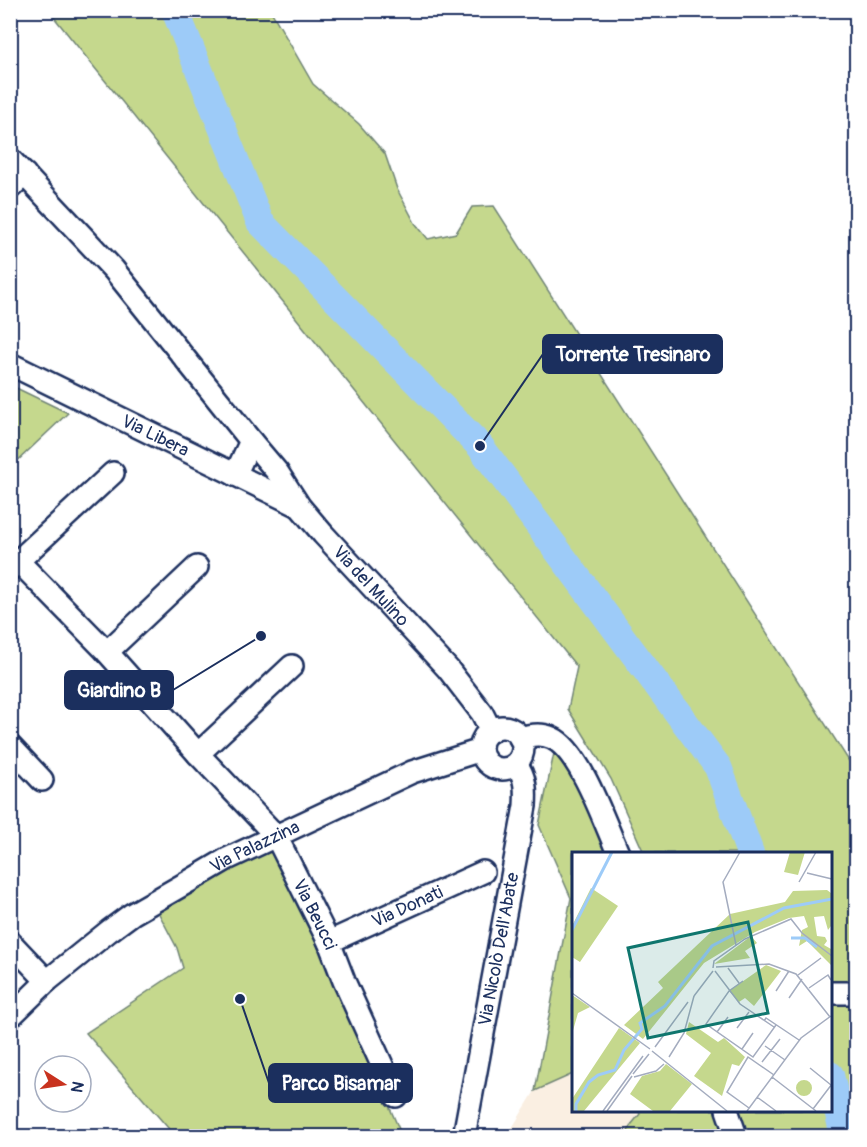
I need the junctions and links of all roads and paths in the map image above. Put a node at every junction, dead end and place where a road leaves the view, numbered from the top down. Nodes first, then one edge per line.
1 (10, 159) edge
2 (18, 181) edge
3 (10, 364) edge
4 (251, 441) junction
5 (113, 473) dead end
6 (235, 475) junction
7 (300, 507) junction
8 (14, 565) edge
9 (197, 567) dead end
10 (107, 652) junction
11 (292, 666) dead end
12 (492, 730) junction
13 (520, 738) junction
14 (10, 746) edge
15 (481, 750) junction
16 (198, 754) junction
17 (516, 764) junction
18 (42, 780) dead end
19 (276, 836) junction
20 (618, 852) edge
21 (483, 872) dead end
22 (10, 942) edge
23 (329, 942) junction
24 (47, 981) junction
25 (831, 993) edge
26 (856, 993) edge
27 (10, 1017) edge
28 (396, 1096) dead end
29 (728, 1111) edge
30 (464, 1137) edge
31 (736, 1137) edge

1 - 2 street, Via del Mulino
2 - 4 street, Via del Mulino
3 - 6 street, Via Libera
4 - 6 street
4 - 7 street, Via del Mulino
5 - 8 street, Via Beucci
6 - 7 street, Via Libera
7 - 12 street, Via del Mulino
8 - 10 street, Via Beucci
9 - 10 street
10 - 16 street, Via Beucci
11 - 16 street
12 - 13 street
12 - 15 street
13 - 17 street
13 - 20 street
14 - 18 street
15 - 17 street
15 - 19 street, Via Palazzina
16 - 19 street, Via Beucci
17 - 30 street, Via Nicolò Dell'Abate
19 - 23 street, Via Beucci
19 - 24 street, Via Palazzina
21 - 23 street, Via Donati
22 - 24 street
23 - 28 street, Via Beucci
24 - 27 street, Via Palazzina
25 - 26 street
29 - 31 street

